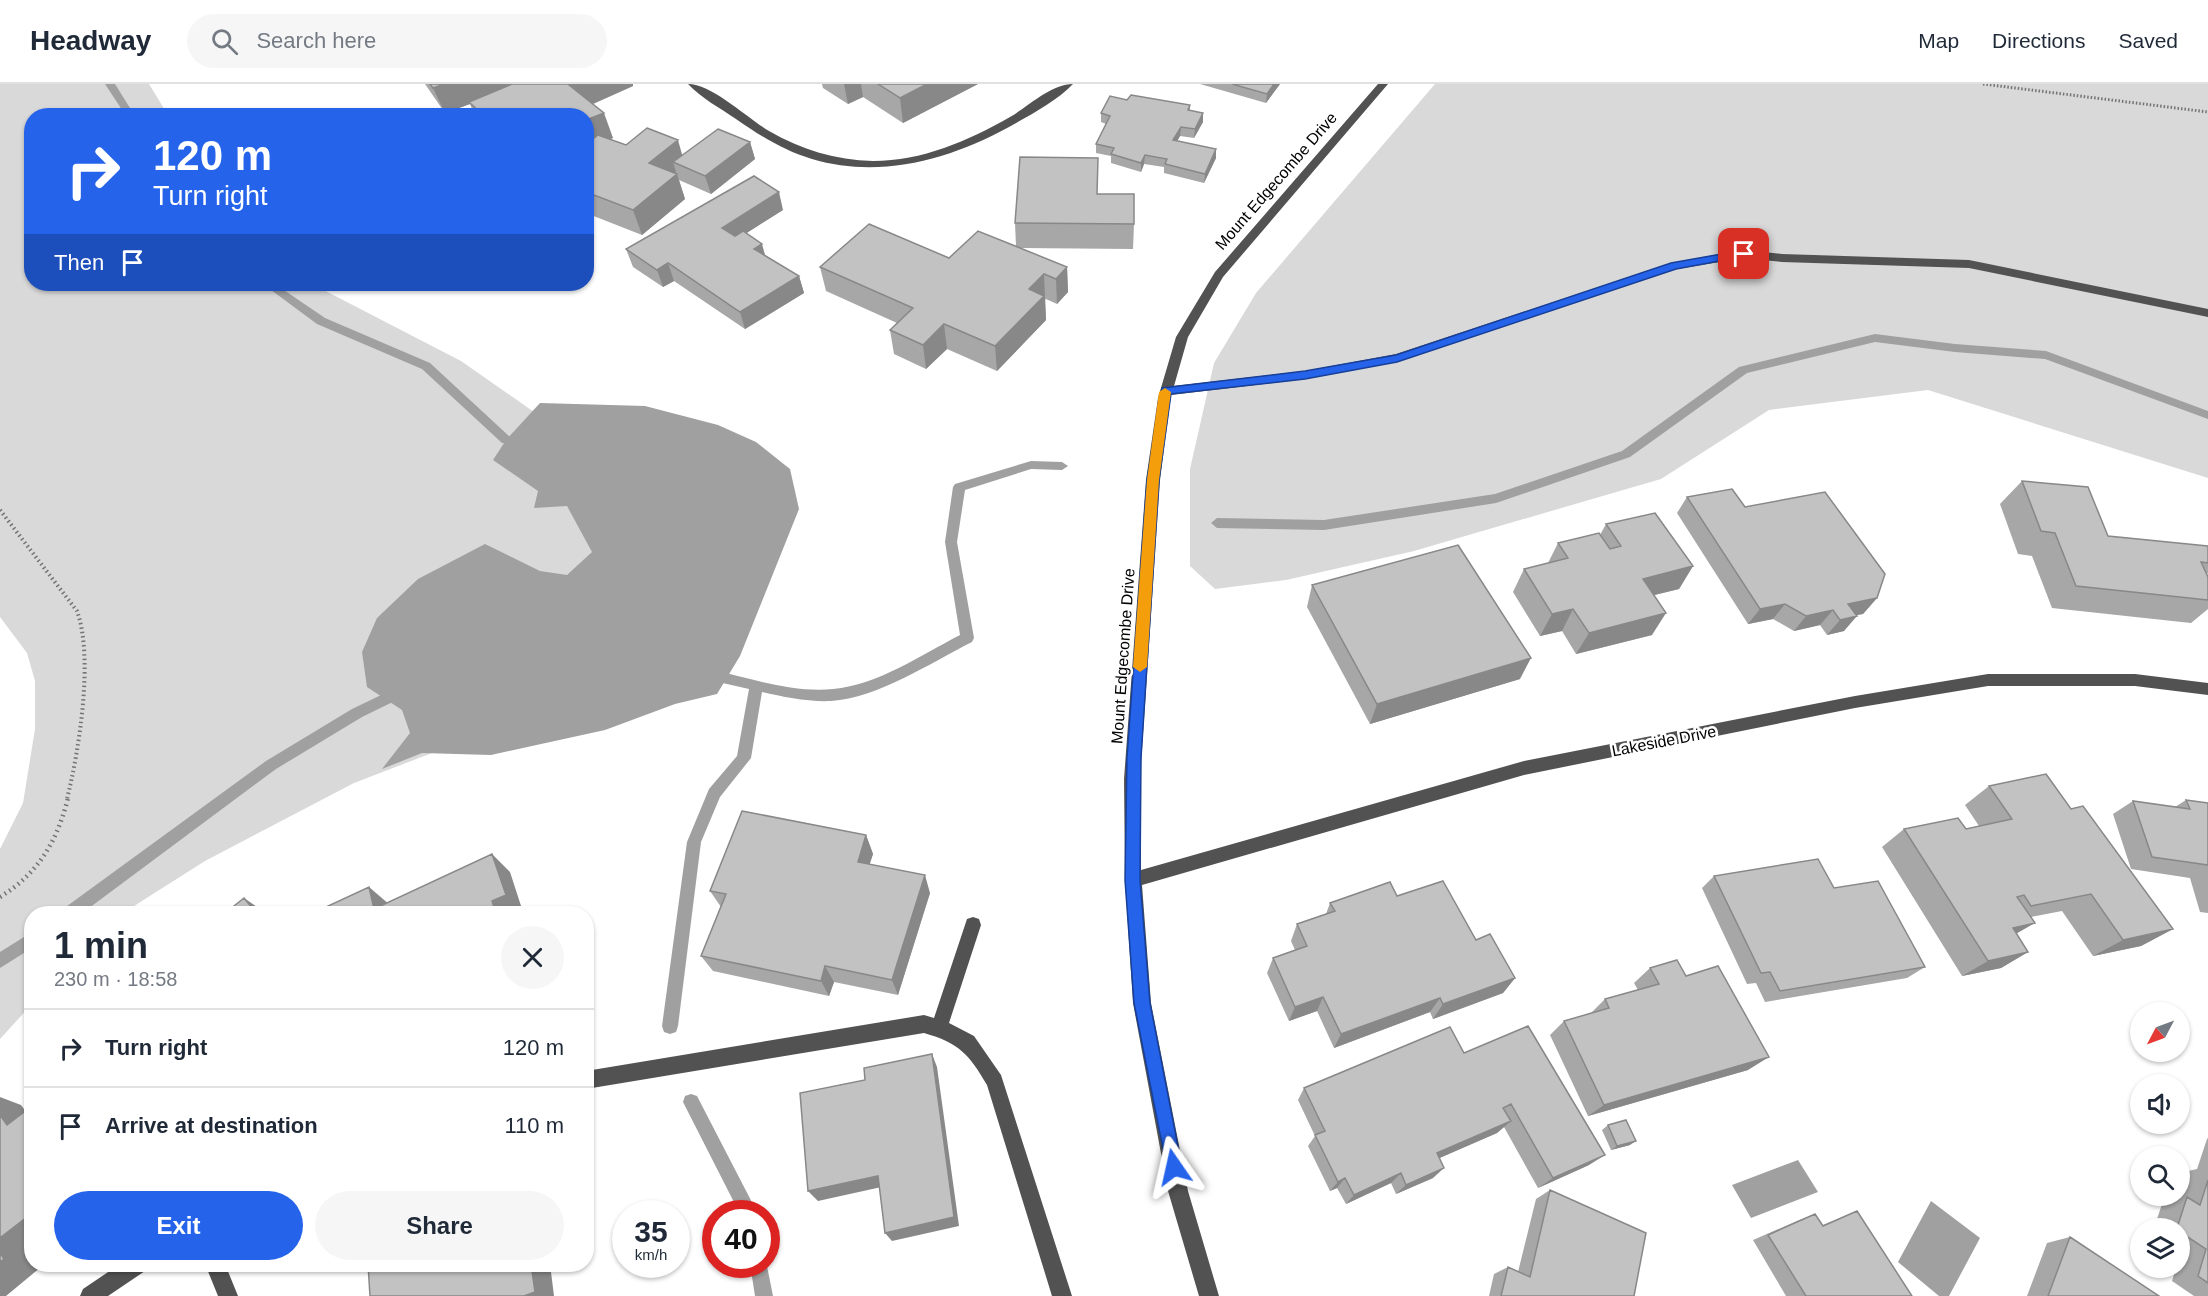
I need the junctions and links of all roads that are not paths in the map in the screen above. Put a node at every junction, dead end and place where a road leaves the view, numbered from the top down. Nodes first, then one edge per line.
1 (693, 84) edge
2 (1068, 84) edge
3 (1383, 84) edge
4 (2208, 313) edge
5 (1166, 391) junction
6 (2208, 689) edge
7 (1133, 880) junction
8 (973, 925) dead end
9 (939, 1028) junction
10 (594, 1079) edge
11 (126, 1272) edge
12 (218, 1272) edge
13 (90, 1296) edge
14 (228, 1296) edge
15 (1062, 1296) edge
16 (1209, 1296) edge

1 - 2 street
3 - 5 street, Mount Edgecombe Drive
4 - 5 street
5 - 7 street, Mount Edgecombe Drive
6 - 7 street, Lakeside Drive
7 - 16 street, Mount Edgecombe Drive
8 - 9 street
9 - 10 street
9 - 15 street
11 - 13 street
12 - 14 street

